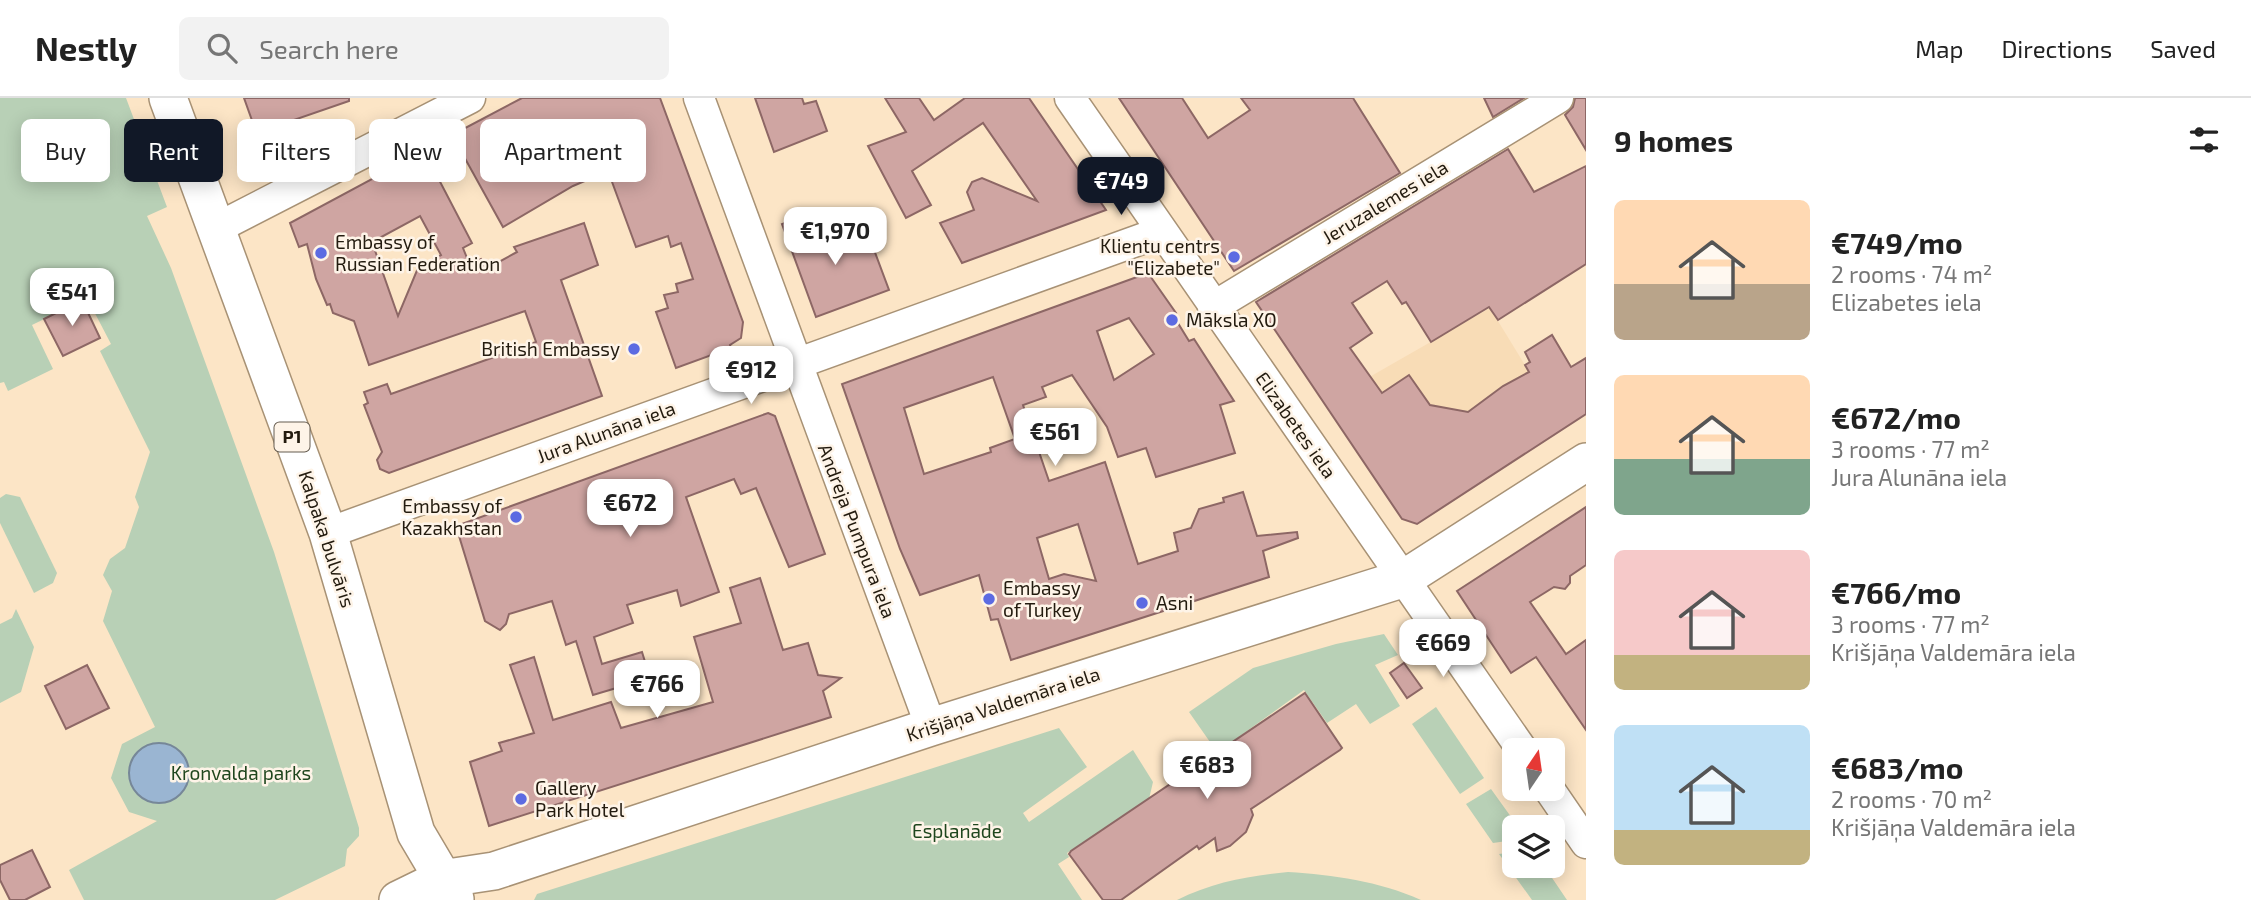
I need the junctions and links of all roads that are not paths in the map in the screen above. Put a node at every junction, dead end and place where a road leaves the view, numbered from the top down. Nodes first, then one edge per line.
1 (168, 98) edge
2 (470, 98) edge
3 (699, 98) edge
4 (1070, 98) edge
5 (1558, 98) edge
6 (215, 229) junction
7 (1161, 232) junction
8 (1213, 307) junction
9 (794, 363) junction
10 (1586, 462) edge
11 (328, 533) junction
12 (1405, 578) junction
13 (931, 727) junction
14 (1514, 738) edge
15 (1558, 802) edge
16 (1586, 843) edge
17 (448, 890) edge
18 (398, 900) edge

1 - 6 main road, Kalpaka bulvāris / P1
2 - 6 street
3 - 9 street, Andreja Pumpura iela
4 - 7 street, Elizabetes iela
5 - 8 street, Jeruzalemes iela
6 - 11 main road, Kalpaka bulvāris / P1
7 - 8 street, Elizabetes iela
7 - 9 street, Jura Alunāna iela
8 - 12 street, Elizabetes iela
9 - 11 street, Jura Alunāna iela
9 - 13 street, Andreja Pumpura iela
10 - 12 main road, Krišjāņa Valdemāra iela
11 - 17 main road, Kalpaka bulvāris / P1
12 - 13 main road, Krišjāņa Valdemāra iela
12 - 14 street, Elizabetes iela
13 - 17 main road, Krišjāņa Valdemāra iela
15 - 16 street
17 - 18 main road, Krišjāņa Valdemāra iela

